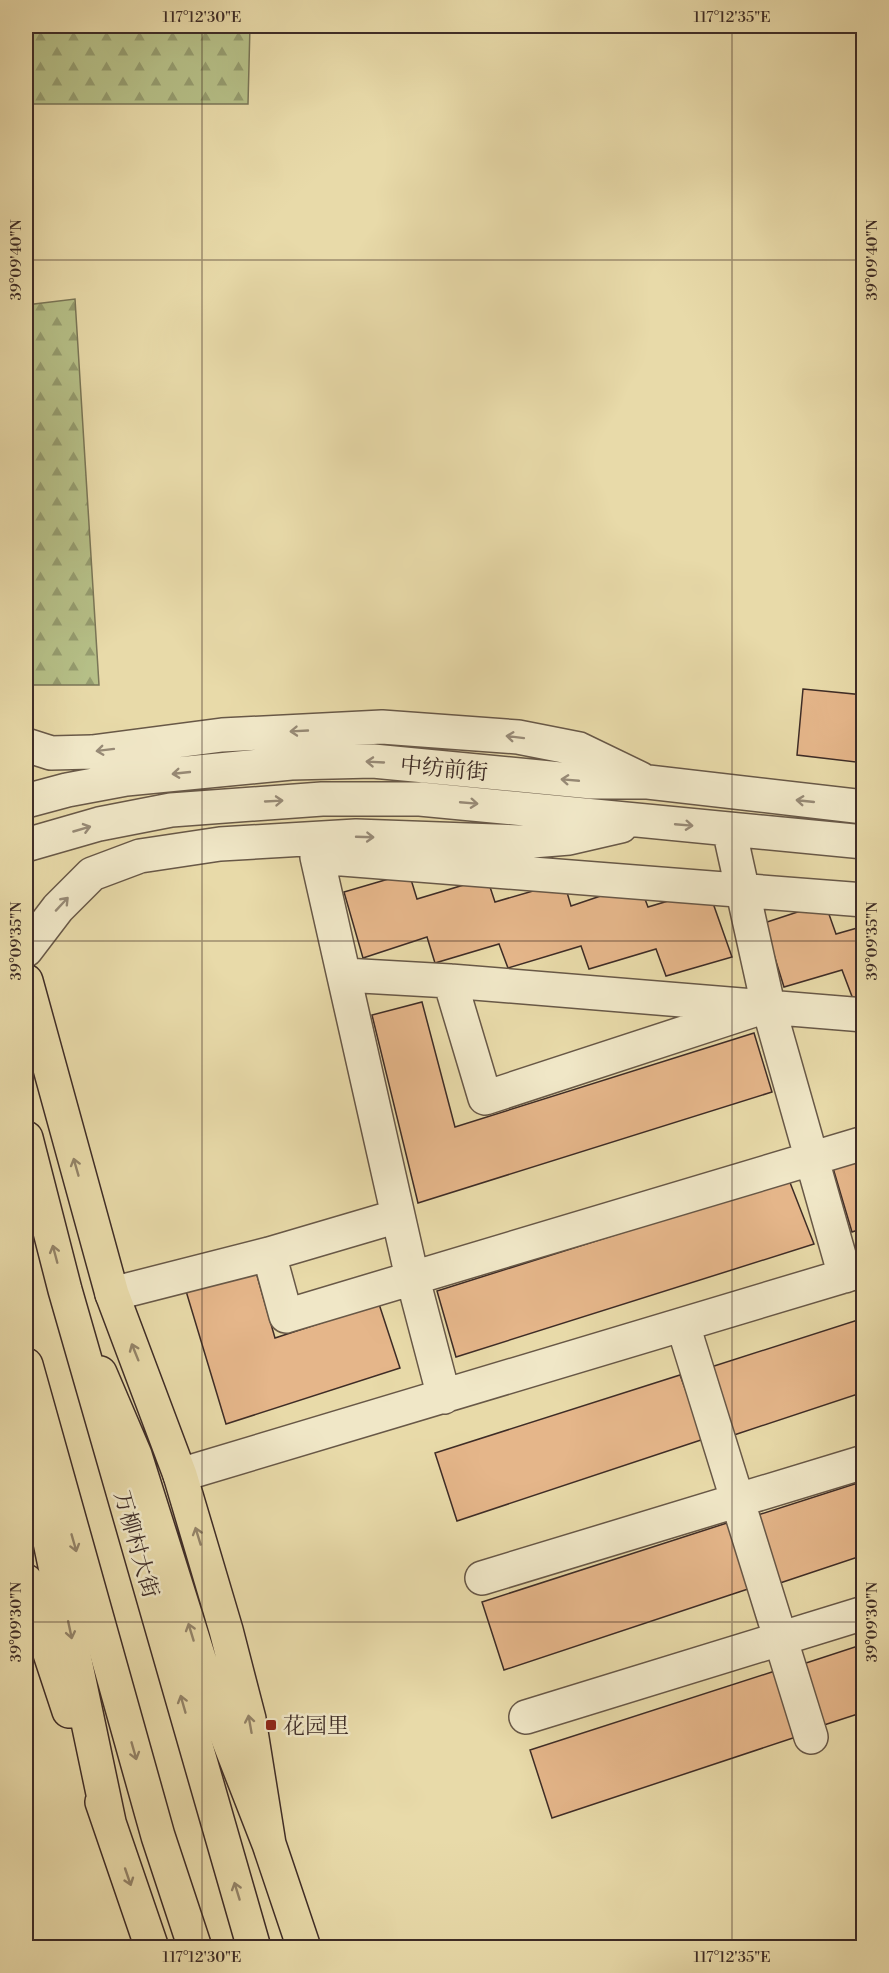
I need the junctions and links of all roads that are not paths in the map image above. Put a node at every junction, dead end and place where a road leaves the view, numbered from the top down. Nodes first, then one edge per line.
1 (26, 745) edge
2 (648, 782) junction
3 (26, 801) edge
4 (864, 807) edge
5 (640, 822) junction
6 (729, 829) junction
7 (864, 842) edge
8 (26, 845) edge
9 (743, 890) junction
10 (864, 900) edge
11 (26, 950) edge
12 (344, 975) junction
13 (26, 981) edge
14 (450, 981) junction
15 (768, 1005) junction
16 (864, 1015) edge
17 (26, 1138) edge
18 (864, 1143) edge
19 (811, 1159) junction
20 (398, 1216) junction
21 (269, 1254) junction
22 (854, 1273) edge
23 (412, 1279) junction
24 (65, 1290) junction
25 (112, 1294) junction
26 (683, 1325) junction
27 (26, 1365) edge
28 (444, 1397) junction
29 (41, 1428) junction
30 (864, 1462) edge
31 (180, 1475) junction
32 (737, 1500) junction
33 (482, 1578) dead end
34 (26, 1581) edge
35 (864, 1613) edge
36 (780, 1639) junction
37 (526, 1717) dead end
38 (811, 1737) dead end
39 (109, 1822) junction
40 (268, 1845) junction
41 (152, 1947) edge
42 (195, 1947) edge
43 (254, 1947) edge
44 (304, 1947) edge

2 -> 1 street
2 -> 3 street, 中纺前街
4 -> 2 street, 中纺前街
5 -> 6 street
8 -> 5 street
11 -> 5 street
6 - 7 street
6 - 9 street
9 - 10 street
9 - 12 street
9 - 15 street
12 - 14 street
12 - 20 street
25 -> 13 main road
14 - 15 street
14 - 15 street
15 - 16 street
15 - 19 street
24 -> 17 main road, 万柳村大街
18 - 19 street
19 - 22 street
19 - 23 street
20 - 21 street
20 - 23 street
21 - 23 street
21 - 25 street
22 - 26 street
23 - 28 street
40 -> 24 main road
43 -> 24 main road, 万柳村大街
31 -> 25 main road
26 - 28 street
26 - 32 street
27 - 29 main road
28 - 31 street
29 -> 39 main road
29 -> 42 main road
30 - 32 street
40 -> 31 main road
32 - 33 street
32 - 36 street
34 - 39 main road
35 - 36 street
36 - 37 street
36 - 38 street
39 -> 41 main road
40 - 44 main road

